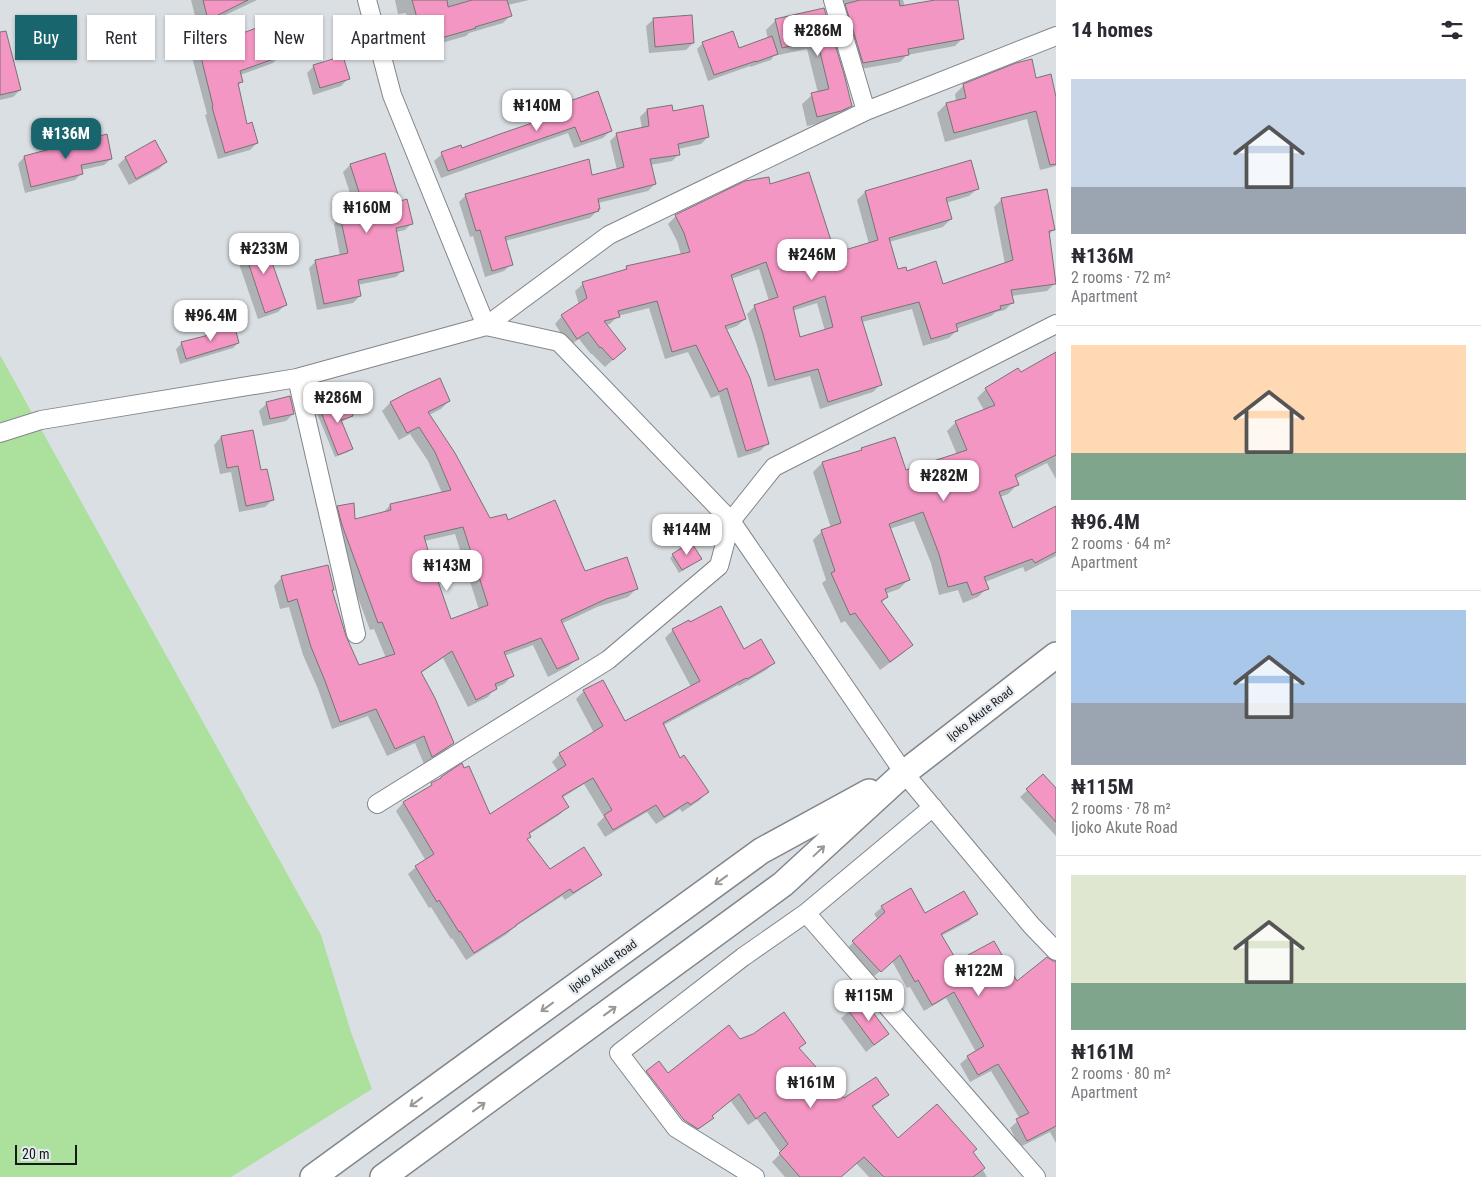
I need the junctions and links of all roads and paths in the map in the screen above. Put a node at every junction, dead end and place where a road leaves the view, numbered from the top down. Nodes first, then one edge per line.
1 (367, 0) edge
2 (833, 0) edge
3 (1056, 36) edge
4 (866, 111) junction
5 (1056, 324) edge
6 (486, 326) junction
7 (297, 378) junction
8 (0, 433) edge
9 (731, 522) junction
10 (356, 634) dead end
11 (1056, 655) edge
12 (904, 773) junction
13 (377, 804) dead end
14 (933, 807) junction
15 (806, 913) junction
16 (1056, 951) edge
17 (313, 1177) edge
18 (383, 1177) edge
19 (754, 1177) edge
20 (1036, 1177) edge

1 - 6 street
2 - 4 street
3 - 4 street
4 - 6 street
5 - 9 street
6 - 7 street
6 - 9 street
7 - 8 street
7 - 10 street
9 - 12 street
9 - 13 street
11 - 12 main road, Ijoko Akute Road
12 - 14 street
12 -> 17 main road, Ijoko Akute Road
18 -> 12 main road, Ijoko Akute Road
14 - 15 street
14 - 16 street
15 - 19 street
15 - 20 street

